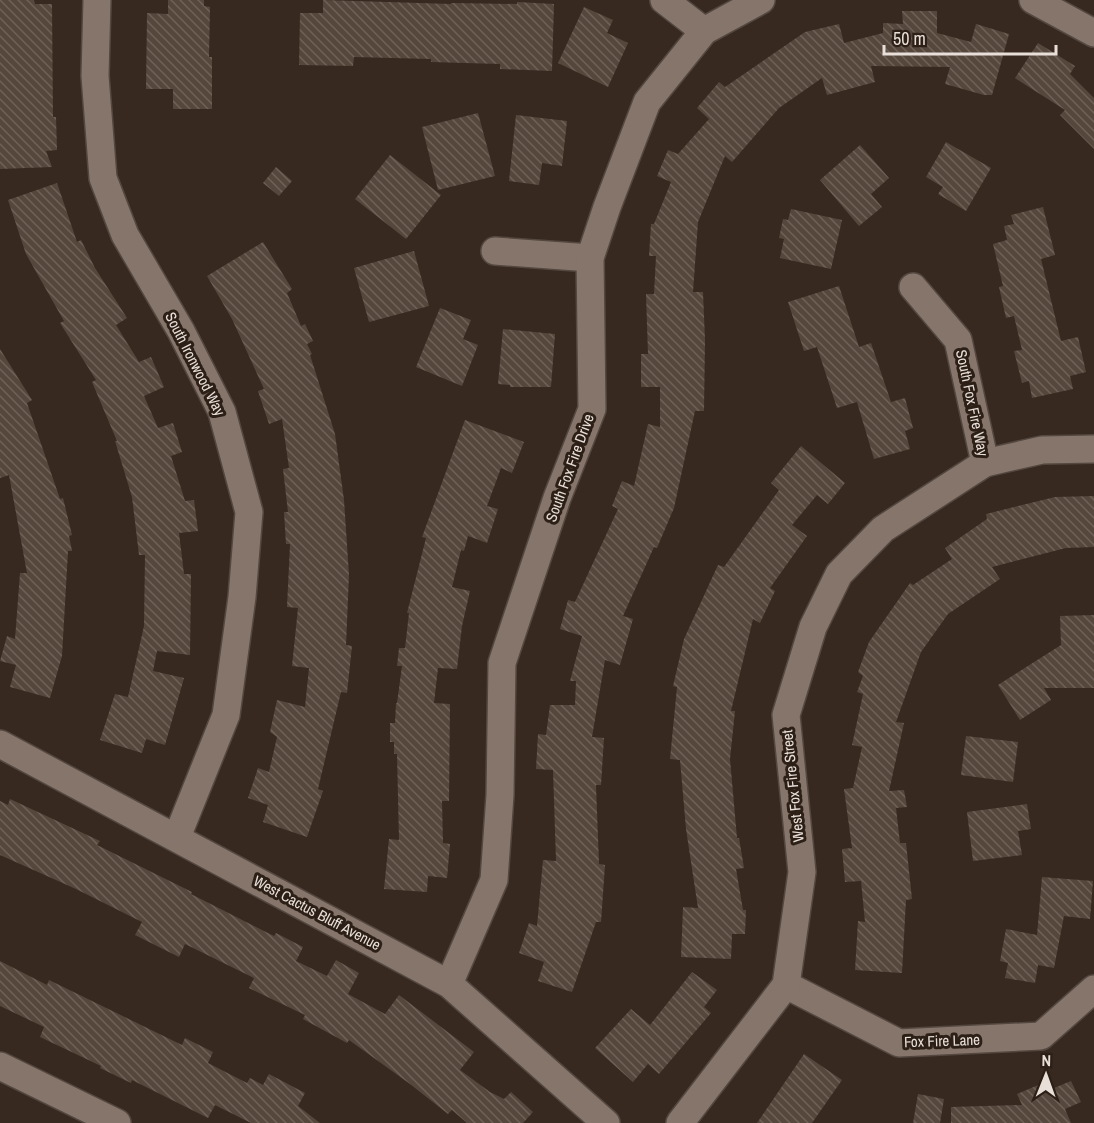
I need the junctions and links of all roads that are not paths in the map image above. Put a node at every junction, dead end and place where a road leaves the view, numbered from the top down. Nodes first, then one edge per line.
1 (97, 0) edge
2 (664, 0) edge
3 (761, 0) edge
4 (1033, 0) edge
5 (704, 31) junction
6 (1094, 33) edge
7 (495, 251) dead end
8 (590, 258) junction
9 (913, 287) dead end
10 (1094, 449) edge
11 (985, 463) junction
12 (0, 744) edge
13 (177, 837) junction
14 (449, 984) junction
15 (786, 985) junction
16 (1094, 989) edge
17 (0, 1066) edge
18 (117, 1123) edge
19 (606, 1123) edge
20 (680, 1123) edge

1 - 13 street, South Ironwood Way
2 - 5 street
3 - 5 street, South Fox Fire Drive
4 - 6 street
5 - 8 street, South Fox Fire Drive
7 - 8 street
8 - 14 street, South Fox Fire Drive
9 - 11 street, South Fox Fire Way
10 - 11 street, West Fox Fire Street
11 - 15 street, West Fox Fire Street
12 - 13 street, West Cactus Bluff Avenue
13 - 14 street, West Cactus Bluff Avenue
14 - 19 street, West Cactus Bluff Avenue
15 - 16 street, Fox Fire Lane
15 - 20 street, West Fox Fire Street
17 - 18 street

